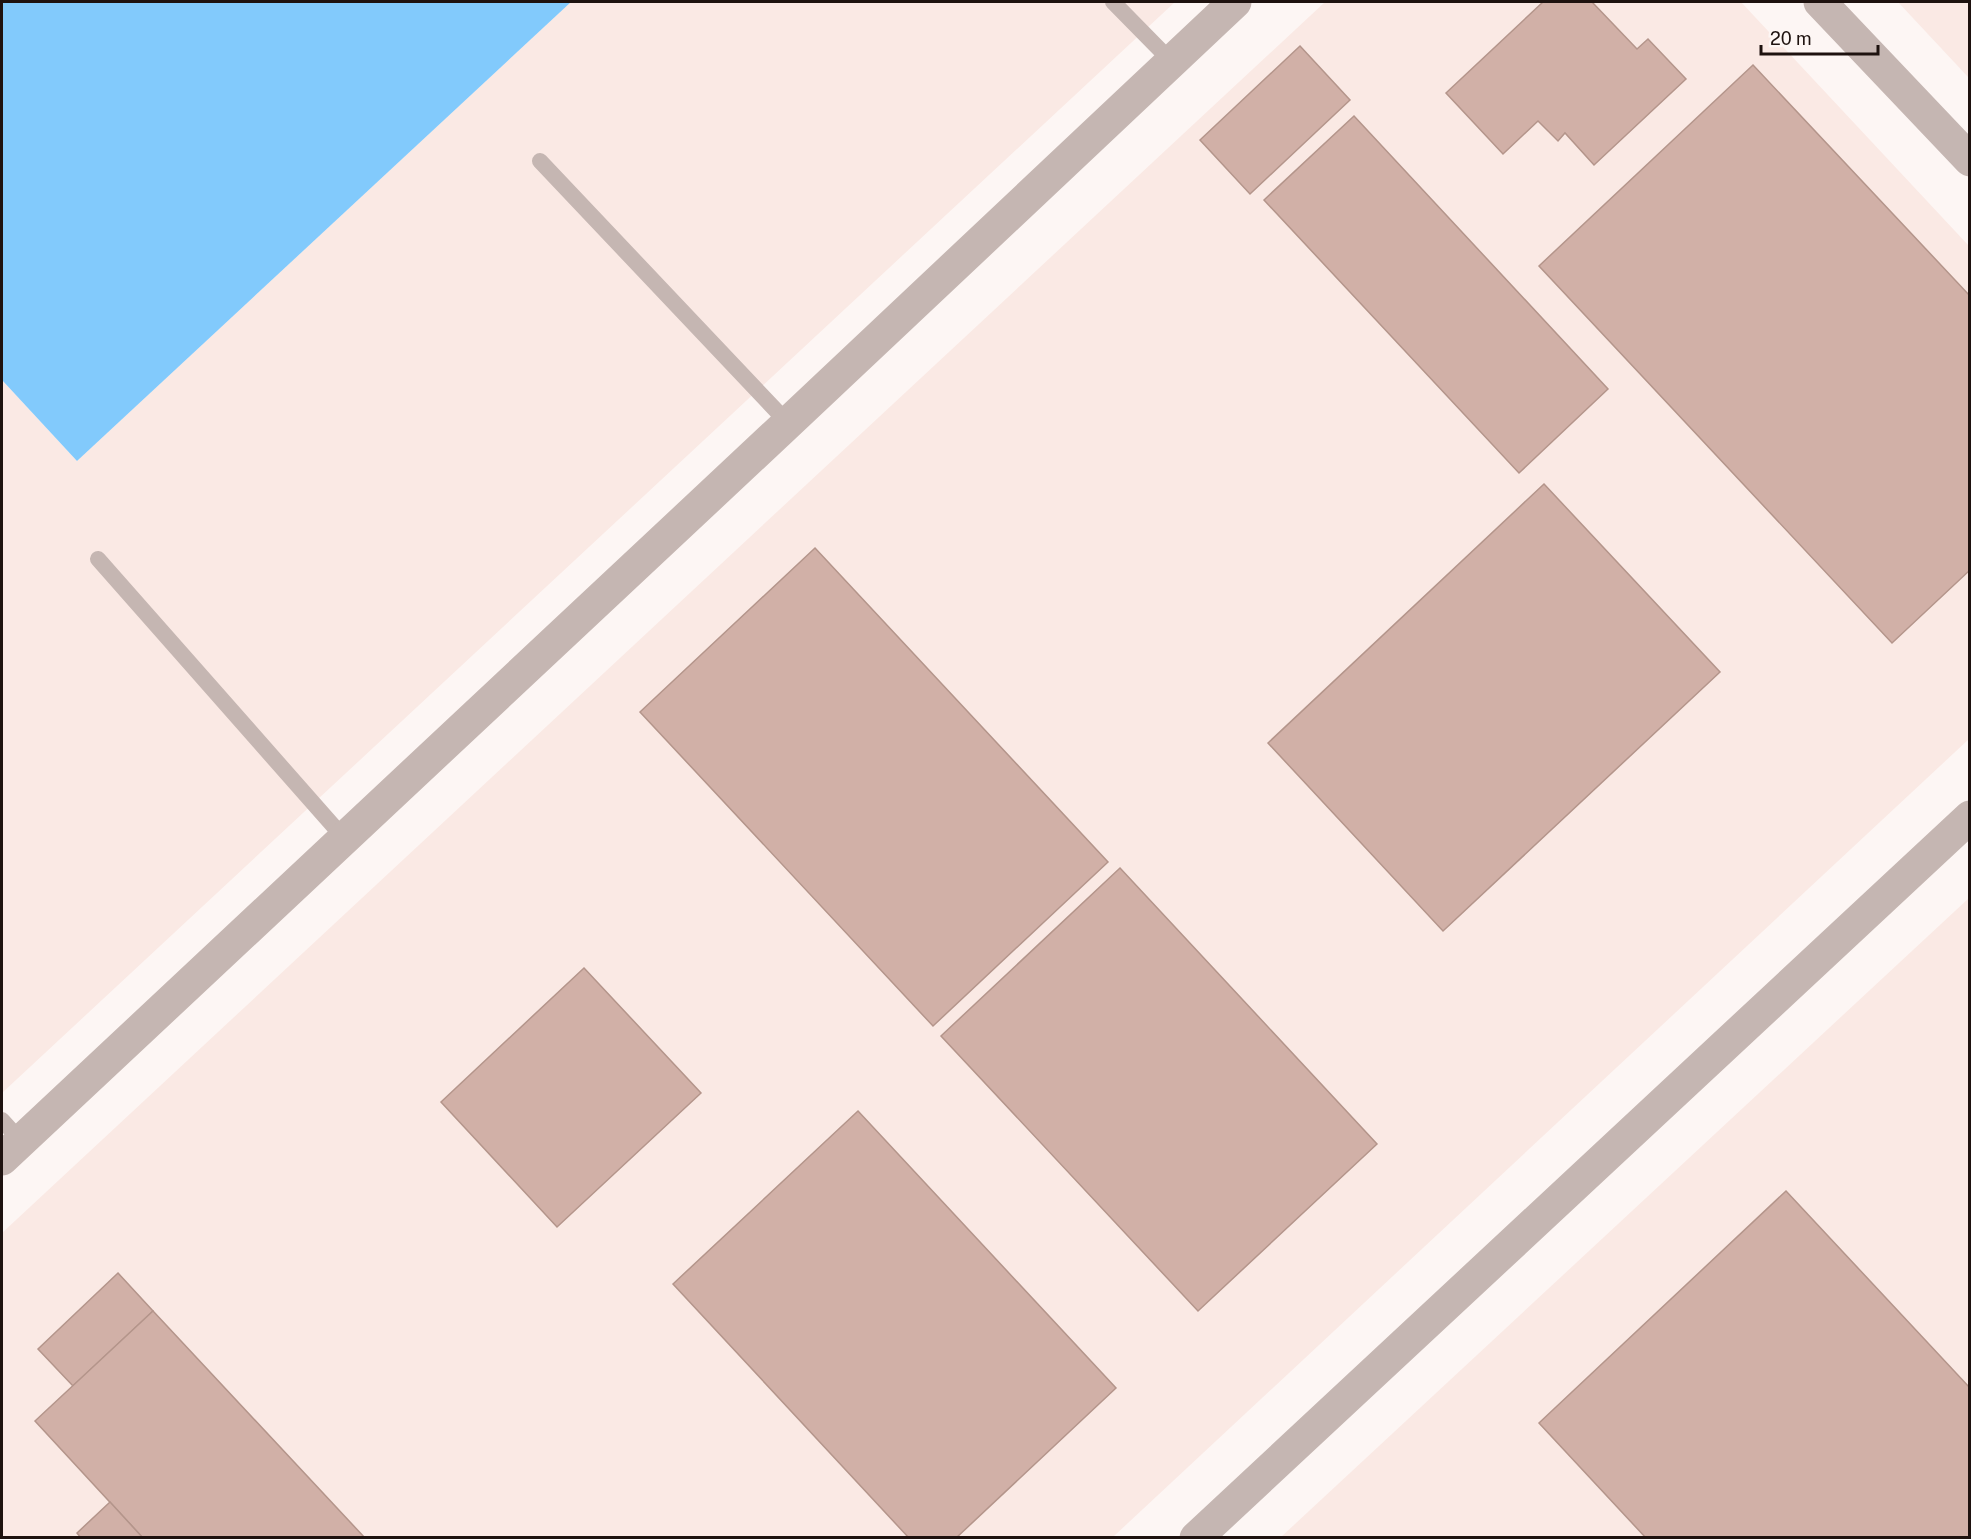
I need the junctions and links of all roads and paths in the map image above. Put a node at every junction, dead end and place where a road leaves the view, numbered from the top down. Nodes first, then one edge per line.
1 (1113, 2) edge
2 (1235, 2) edge
3 (1820, 2) edge
4 (1171, 61) junction
5 (540, 160) dead end
6 (1970, 160) edge
7 (788, 423) junction
8 (98, 559) dead end
9 (1970, 818) edge
10 (344, 838) junction
11 (8, 1140) edge
12 (1196, 1538) edge

1 - 4 lane
2 - 4 street
3 - 6 street
4 - 7 street
5 - 7 lane
7 - 10 street
8 - 10 lane
9 - 12 street
10 - 11 street

